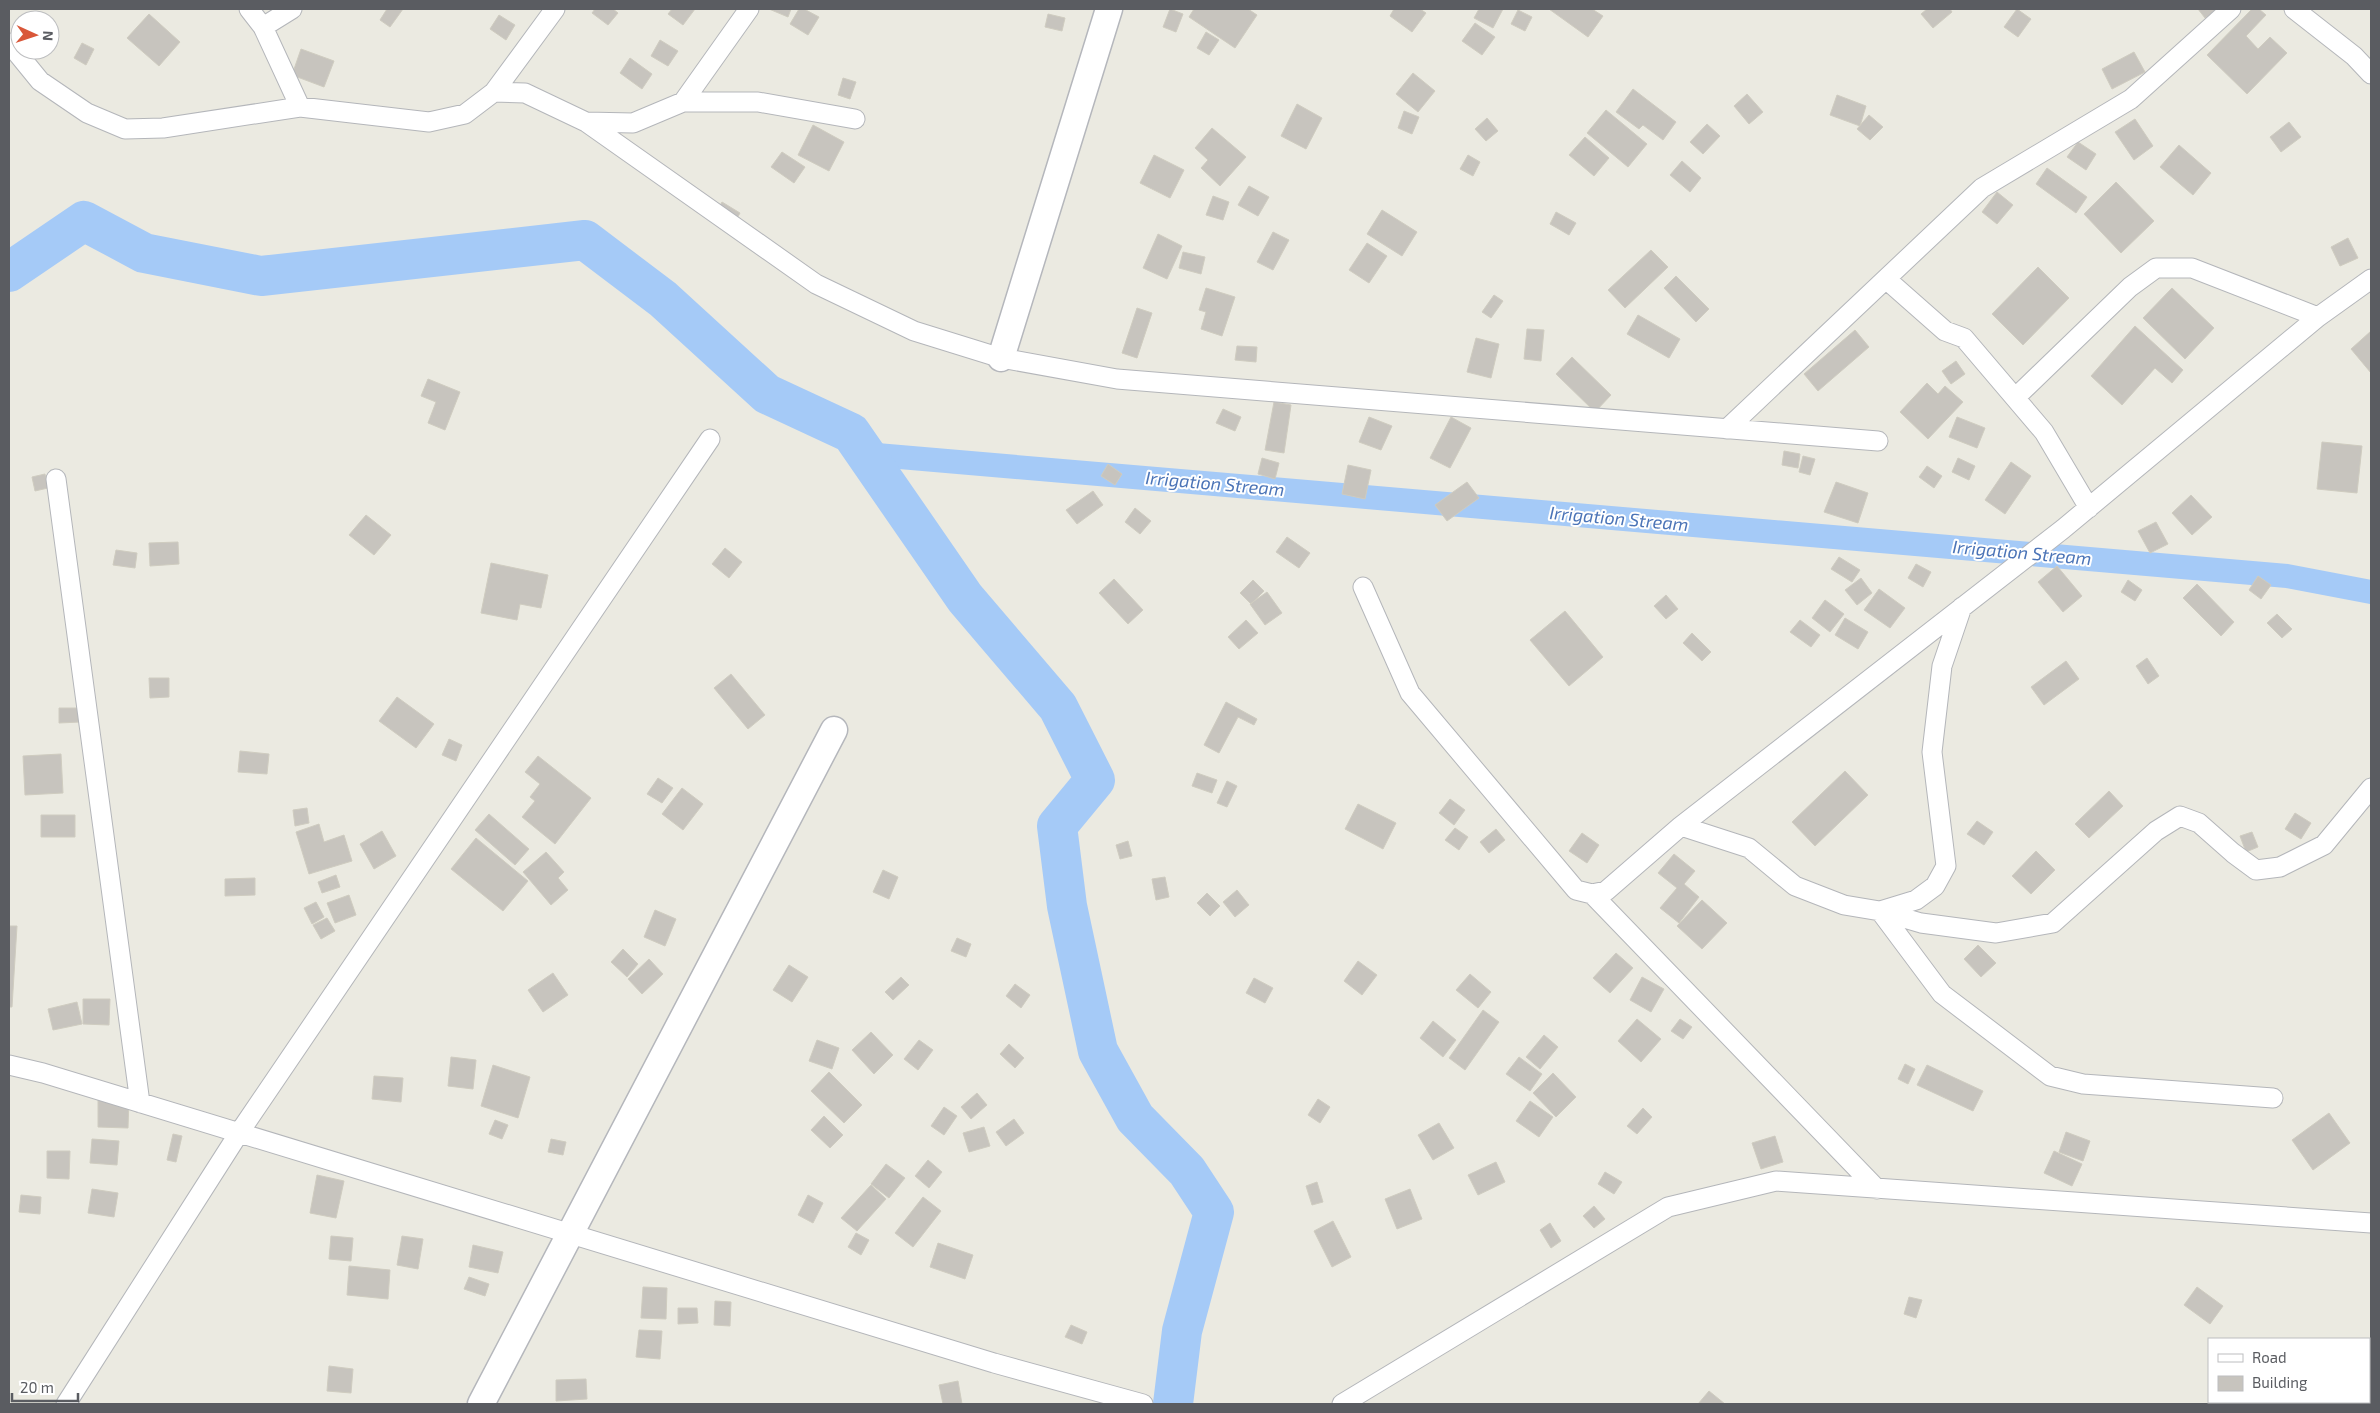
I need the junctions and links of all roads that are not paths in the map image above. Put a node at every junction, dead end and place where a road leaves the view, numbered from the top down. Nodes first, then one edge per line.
1 (249, 9) edge
2 (292, 9) edge
3 (555, 9) edge
4 (749, 9) edge
5 (1109, 9) edge
6 (2231, 9) edge
7 (2294, 9) edge
8 (263, 27) junction
9 (9, 43) edge
10 (2371, 74) edge
11 (494, 92) junction
12 (683, 102) junction
13 (300, 107) junction
14 (855, 120) dead end
15 (586, 122) junction
16 (1886, 279) junction
17 (2370, 280) edge
18 (2318, 317) junction
19 (1001, 358) junction
20 (2015, 398) junction
21 (1727, 429) junction
22 (710, 439) dead end
23 (1878, 441) dead end
24 (56, 479) dead end
25 (2089, 508) junction
26 (1363, 587) dead end
27 (1962, 607) junction
28 (834, 730) dead end
29 (2371, 788) edge
30 (1681, 826) junction
31 (1592, 894) junction
32 (1880, 911) junction
33 (9, 1065) edge
34 (2273, 1098) dead end
35 (140, 1103) junction
36 (239, 1133) junction
37 (1877, 1189) junction
38 (2371, 1223) edge
39 (570, 1234) junction
40 (66, 1404) edge
41 (481, 1404) edge
42 (1143, 1404) edge
43 (1342, 1404) edge

1 - 8 street
2 - 8 street
3 - 11 street
4 - 12 street
5 - 19 street
6 - 16 street
7 - 10 street
8 - 13 street
9 - 13 street
11 - 13 street
11 - 15 street
12 - 14 street
12 - 15 street
15 - 19 street
16 - 20 street
16 - 21 street
17 - 18 street
18 - 20 street
18 - 25 street
19 - 21 street
20 - 25 street
21 - 23 street
22 - 36 street
24 - 35 street
25 - 27 street
26 - 31 street
27 - 30 street
27 - 32 street
28 - 39 street
29 - 32 street
30 - 31 street
30 - 32 street
31 - 37 street
32 - 34 street
33 - 35 street
35 - 36 street
36 - 39 street
36 - 40 street
37 - 38 street
37 - 43 street
39 - 41 street
39 - 42 street

